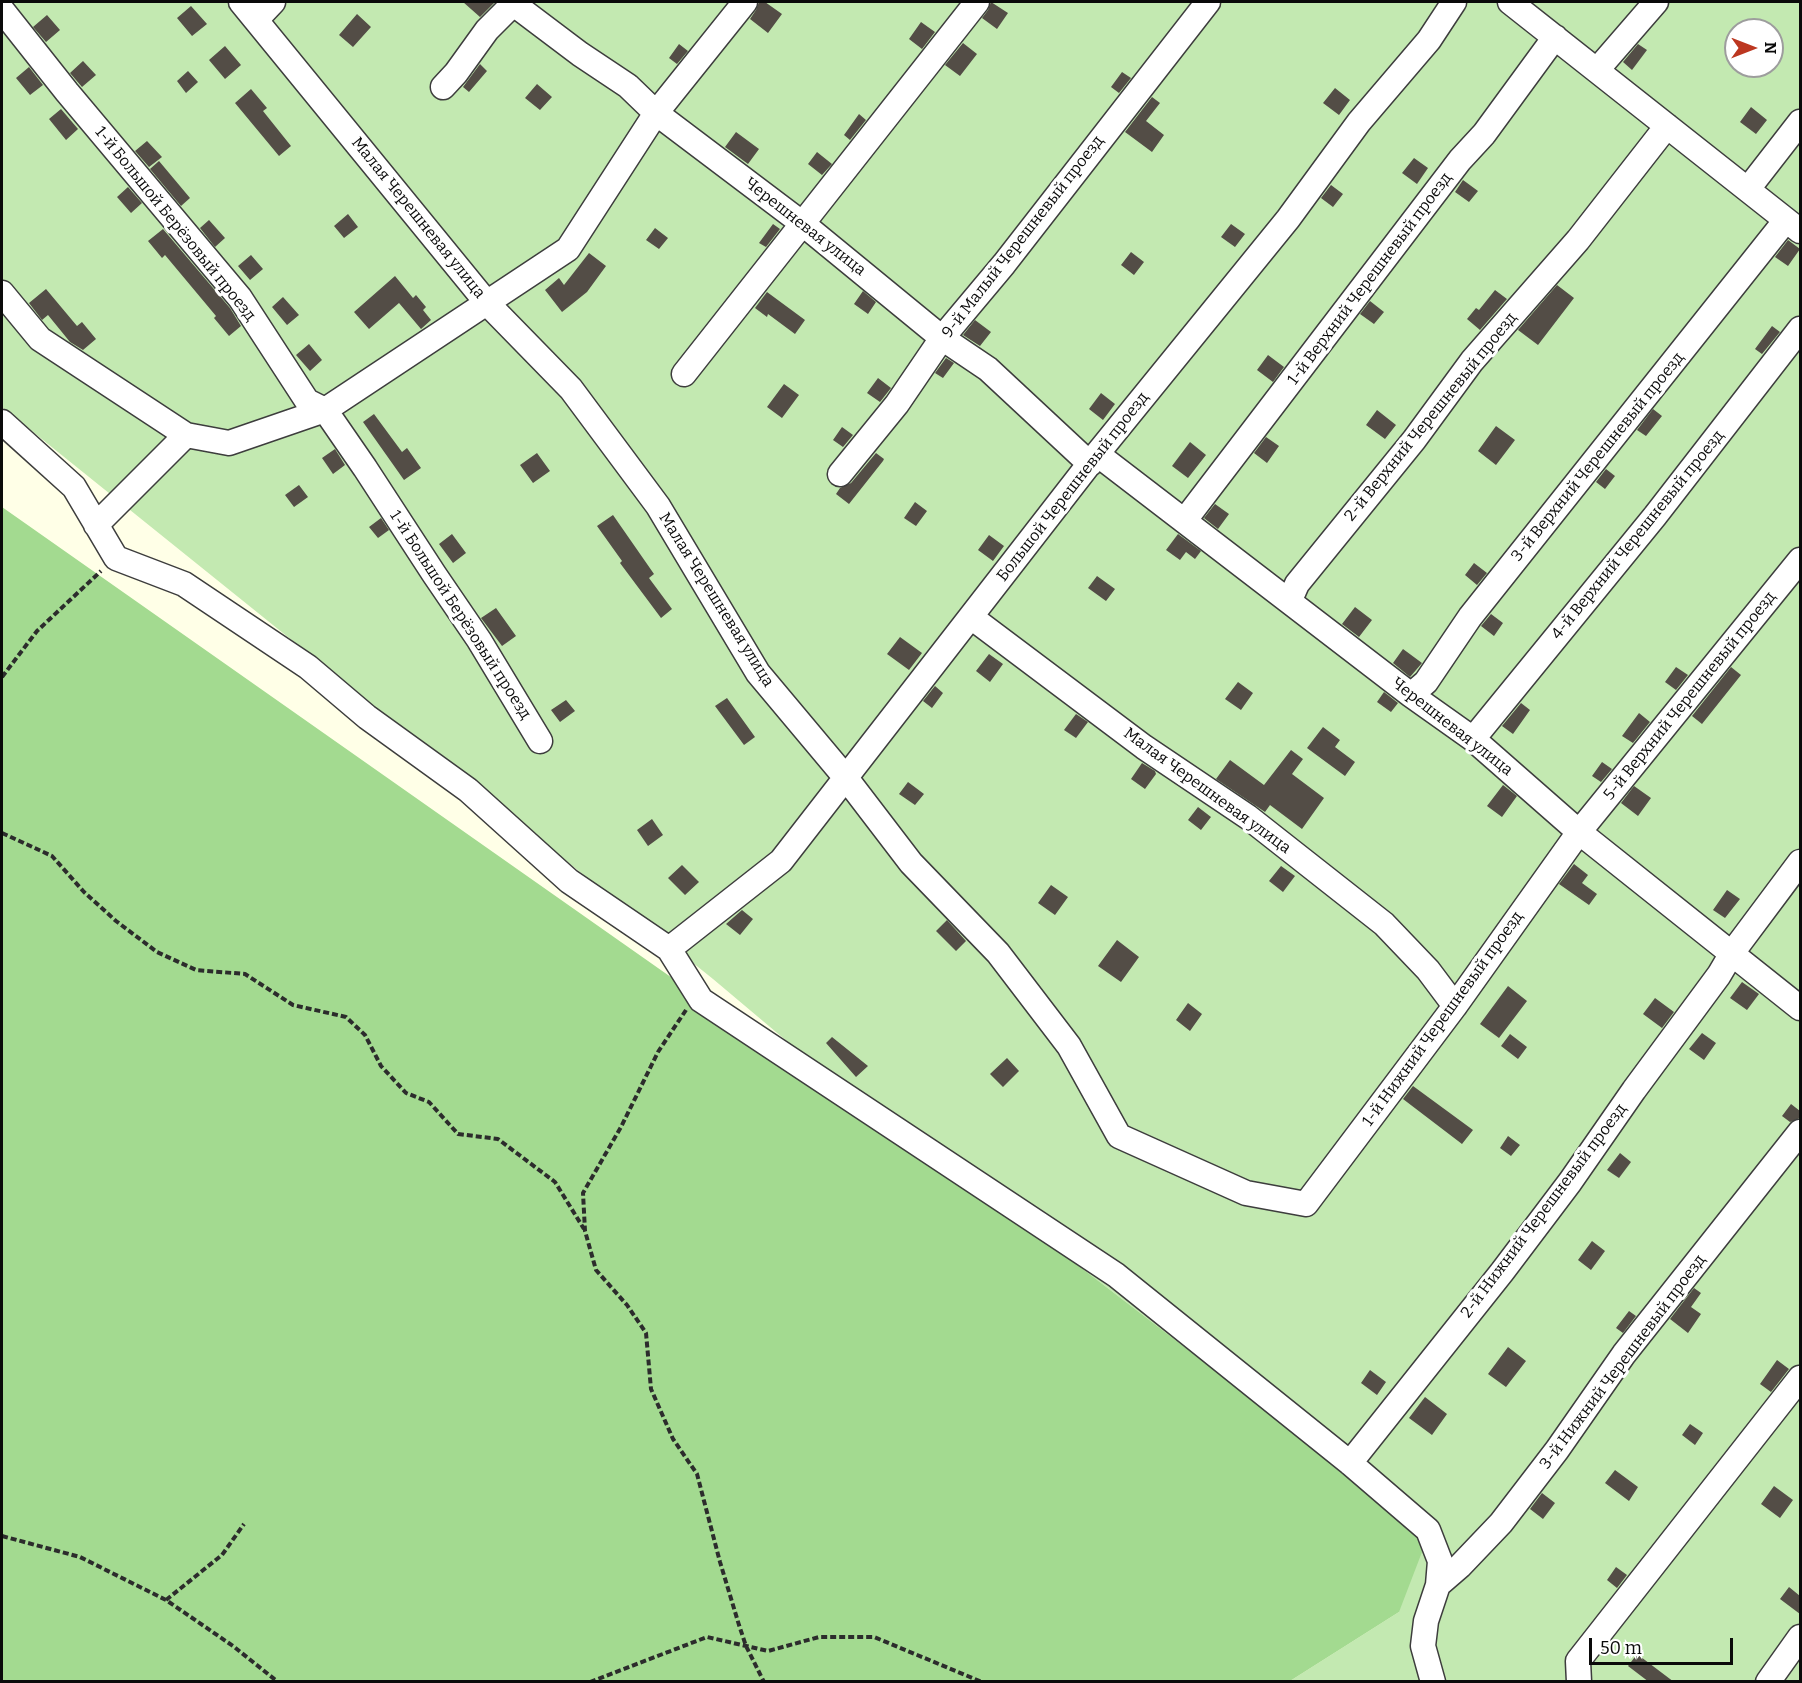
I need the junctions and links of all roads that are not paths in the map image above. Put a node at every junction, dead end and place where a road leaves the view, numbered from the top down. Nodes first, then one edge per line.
1 (273, 2) edge
2 (513, 2) edge
3 (745, 2) edge
4 (977, 2) edge
5 (1208, 2) edge
6 (1454, 2) edge
7 (1510, 2) edge
8 (1656, 2) edge
9 (2, 10) edge
10 (249, 11) edge
11 (1556, 37) junction
12 (1597, 70) junction
13 (443, 87) dead end
14 (656, 113) junction
15 (1800, 122) edge
16 (1667, 126) junction
17 (1748, 189) junction
18 (802, 224) junction
19 (1793, 225) edge
20 (2, 293) edge
21 (487, 303) junction
22 (1800, 329) edge
23 (942, 338) junction
24 (684, 374) dead end
25 (325, 410) junction
26 (2, 422) edge
27 (186, 435) junction
28 (1094, 459) junction
29 (840, 474) dead end
30 (1185, 520) junction
31 (96, 525) junction
32 (1800, 560) edge
33 (1290, 600) junction
34 (971, 617) junction
35 (1411, 694) junction
36 (1473, 739) junction
37 (540, 741) dead end
38 (846, 778) junction
39 (1579, 832) junction
40 (1800, 862) edge
41 (669, 949) junction
42 (1732, 953) junction
43 (1455, 1006) junction
44 (1800, 1008) edge
45 (1800, 1132) edge
46 (1306, 1204) joint
47 (1800, 1378) edge
48 (1350, 1463) junction
49 (1438, 1585) junction
50 (1800, 1637) edge
51 (1433, 1682) edge
52 (1579, 1682) edge
53 (1768, 1682) edge

1 - 10 lane
2 - 13 lane
2 - 14 lane, Черешневая улица
3 - 14 lane
4 - 18 lane
5 - 23 lane, 9-й Малый Черешневый проезд
6 - 28 lane, Большой Черешневый проезд
7 - 11 lane
8 - 12 lane
9 - 25 lane, 1-й Большой Берёзовый проезд
10 - 21 lane, Малая Черешневая улица
11 - 12 lane
11 - 30 lane, 1-й Верхний Черешневый проезд
12 - 16 lane
14 - 18 lane, Черешневая улица
14 - 21 lane
15 - 17 lane
16 - 17 lane
16 - 33 lane, 2-й Верхний Черешневый проезд
17 - 19 lane
18 - 23 lane, Черешневая улица
18 - 24 lane
19 - 35 lane, 3-й Верхний Черешневый проезд
20 - 27 lane
21 - 25 lane
21 - 38 lane, Малая Черешневая улица
22 - 36 lane, 4-й Верхний Черешневый проезд
23 - 28 lane, Черешневая улица
23 - 29 lane, 9-й Малый Черешневый проезд
25 - 27 lane
25 - 37 lane, 1-й Большой Берёзовый проезд
26 - 31 lane
27 - 31 lane
28 - 30 lane, Черешневая улица
28 - 34 lane, Большой Черешневый проезд
30 - 33 lane, Черешневая улица
31 - 41 lane
32 - 39 lane, 5-й Верхний Черешневый проезд
33 - 35 lane, Черешневая улица
34 - 38 lane, Большой Черешневый проезд
34 - 43 lane, Малая Черешневая улица
35 - 36 lane, Черешневая улица
36 - 39 lane, Черешневая улица
38 - 41 lane, Большой Черешневый проезд
38 - 46 lane, Малая Черешневая улица
39 - 42 lane, Черешневая улица
39 - 43 lane, 1-й Нижний Черешневый проезд
40 - 42 lane, 2-й Нижний Черешневый проезд
41 - 48 lane
42 - 44 lane, Черешневая улица
42 - 48 lane, 2-й Нижний Черешневый проезд
43 - 46 lane, 1-й Нижний Черешневый проезд
45 - 49 lane, 3-й Нижний Черешневый проезд
47 - 52 lane
48 - 49 lane
49 - 51 lane
50 - 53 lane

